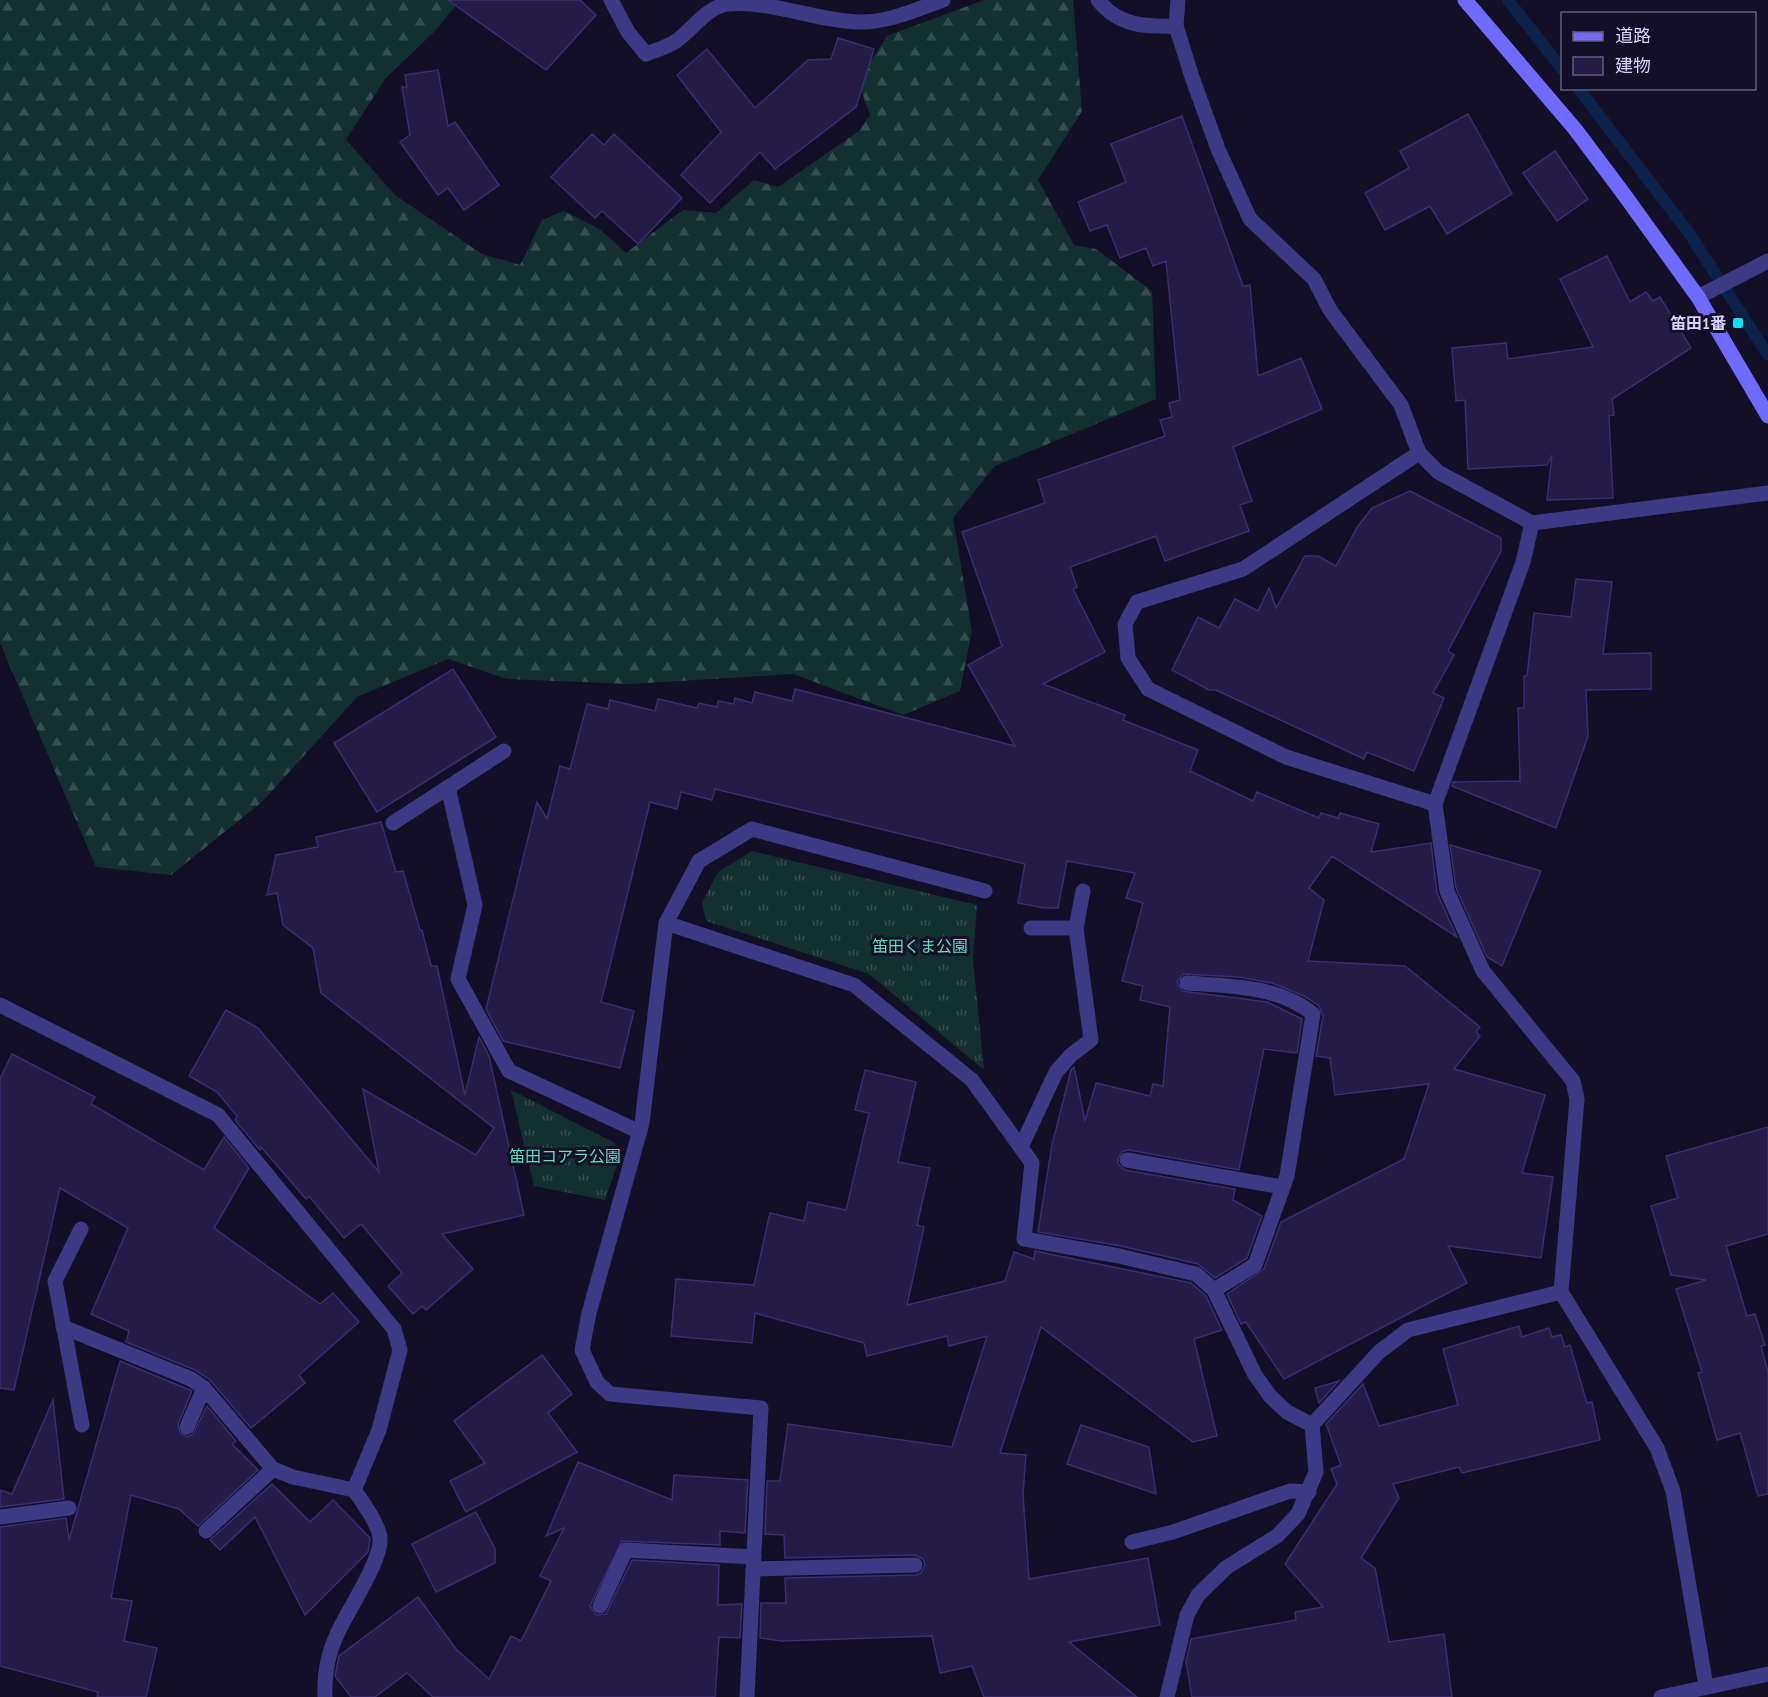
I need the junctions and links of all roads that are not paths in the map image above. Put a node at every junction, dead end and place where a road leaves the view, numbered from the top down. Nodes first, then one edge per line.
1 (611, 0) edge
2 (943, 0) edge
3 (1098, 0) edge
4 (1178, 0) edge
5 (1465, 0) edge
6 (1176, 26) junction
7 (1768, 261) edge
8 (1698, 297) junction
9 (1768, 416) edge
10 (1419, 453) junction
11 (1768, 493) edge
12 (1532, 524) junction
13 (504, 751) dead end
14 (448, 787) junction
15 (1435, 804) junction
16 (393, 823) dead end
17 (986, 891) dead end
18 (1083, 891) dead end
19 (666, 923) junction
20 (1032, 928) dead end
21 (1076, 928) junction
22 (1187, 983) dead end
23 (0, 1005) edge
24 (640, 1132) junction
25 (1021, 1147) junction
26 (1127, 1160) dead end
27 (1282, 1187) junction
28 (81, 1229) dead end
29 (1214, 1290) junction
30 (1561, 1292) junction
31 (63, 1327) junction
32 (204, 1388) junction
33 (82, 1425) dead end
34 (1312, 1425) junction
35 (187, 1427) dead end
36 (273, 1469) junction
37 (354, 1490) junction
38 (1309, 1492) junction
39 (69, 1508) dead end
40 (0, 1517) edge
41 (206, 1531) dead end
42 (1132, 1542) dead end
43 (754, 1563) junction
44 (915, 1565) dead end
45 (600, 1605) dead end
46 (1768, 1674) edge
47 (1706, 1686) junction
48 (1688, 1694) edge
49 (325, 1697) edge
50 (747, 1697) edge
51 (1167, 1697) edge
52 (1661, 1697) edge

1 - 2 street
3 - 6 street
4 - 6 street
5 - 8 street
6 - 10 street
7 - 8 street
8 - 9 street
10 - 12 street
10 - 15 street
11 - 12 street
12 - 15 street
13 - 14 street
14 - 16 street
14 - 24 street
15 - 30 street
17 - 19 street
18 - 21 street
19 - 24 street
19 - 25 street
20 - 21 street
21 - 25 street
22 - 27 street
23 - 37 street
24 - 43 street
25 - 29 street
26 - 27 street
27 - 29 street
28 - 31 street
29 - 34 street
30 - 34 street
30 - 47 street
31 - 32 street
31 - 33 street
32 - 35 street
32 - 36 street
34 - 38 street
36 - 37 street
36 - 41 street
37 - 49 street
38 - 42 street
38 - 51 street
39 - 40 street
43 - 44 street
43 - 45 street
43 - 50 street
46 - 47 street
47 - 48 street
48 - 52 street

